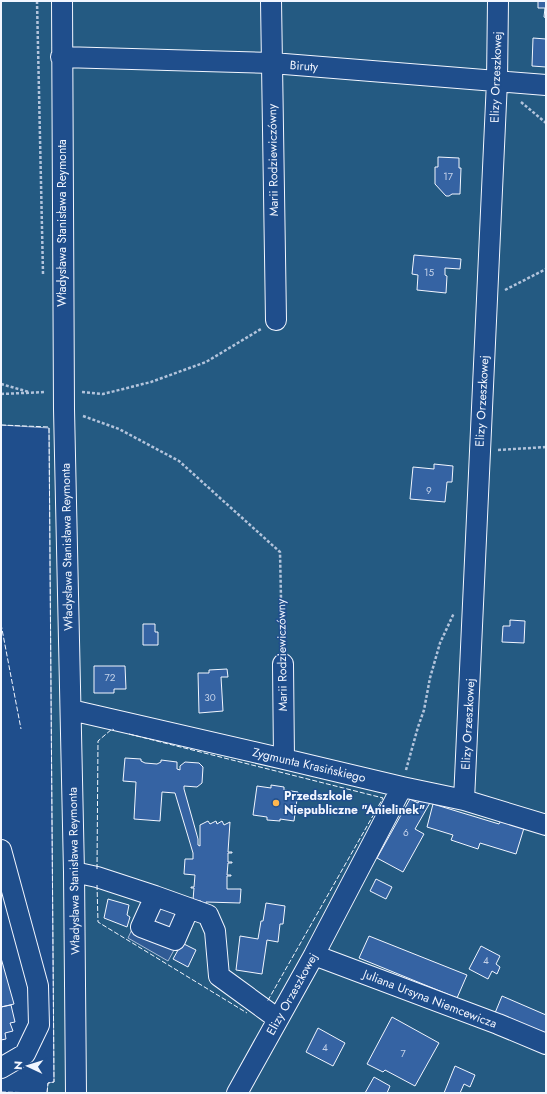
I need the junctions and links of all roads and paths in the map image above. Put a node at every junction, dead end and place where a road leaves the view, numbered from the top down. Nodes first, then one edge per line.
1 (62, 1) edge
2 (271, 1) edge
3 (498, 1) edge
4 (61, 57) junction
5 (272, 63) junction
6 (496, 81) junction
7 (546, 85) edge
8 (546, 269) edge
9 (487, 299) junction
10 (276, 320) joint
11 (1, 384) edge
12 (32, 393) junction
13 (1, 394) edge
14 (64, 399) junction
15 (546, 447) edge
16 (480, 452) junction
17 (455, 611) dead end
18 (282, 664) joint
19 (71, 710) junction
20 (284, 759) junction
21 (402, 787) junction
22 (464, 800) junction
23 (546, 825) edge
24 (1, 850) edge
25 (74, 872) junction
26 (155, 896) junction
27 (189, 908) junction
28 (314, 955) junction
29 (278, 1019) junction
30 (546, 1044) edge
31 (1, 1068) edge
32 (76, 1093) edge
33 (237, 1093) edge

1 - 4 street, Władysława Stanisława Reymonta
2 - 5 street, Marii Rodziewiczówny
3 - 6 street, Elizy Orzeszkowej
4 - 5 street, Biruty
4 - 14 street, Władysława Stanisława Reymonta
5 - 6 street, Biruty
5 - 10 street, Marii Rodziewiczówny
6 - 7 street, Biruty
6 - 9 street, Elizy Orzeszkowej
8 - 9 path
9 - 16 street, Elizy Orzeszkowej
10 - 14 path
11 - 12 path
12 - 13 path
12 - 14 path
14 - 18 path, Marii Rodziewiczówny
14 - 19 street, Władysława Stanisława Reymonta
15 - 16 path
16 - 22 street, Elizy Orzeszkowej
17 - 21 path
18 - 20 street, Marii Rodziewiczówny
19 - 20 street, Zygmunta Krasińskiego
19 - 25 street, Władysława Stanisława Reymonta
20 - 21 street, Zygmunta Krasińskiego
21 - 22 street, Zygmunta Krasińskiego
21 - 28 street, Elizy Orzeszkowej
22 - 23 street, Zygmunta Krasińskiego
24 - 31 street
25 - 26 street
25 - 32 street, Władysława Stanisława Reymonta
26 - 27 street
26 - 27 street
27 - 29 street
28 - 29 street, Elizy Orzeszkowej
28 - 30 street, Juliana Ursyna Niemcewicza
29 - 33 street, Elizy Orzeszkowej

